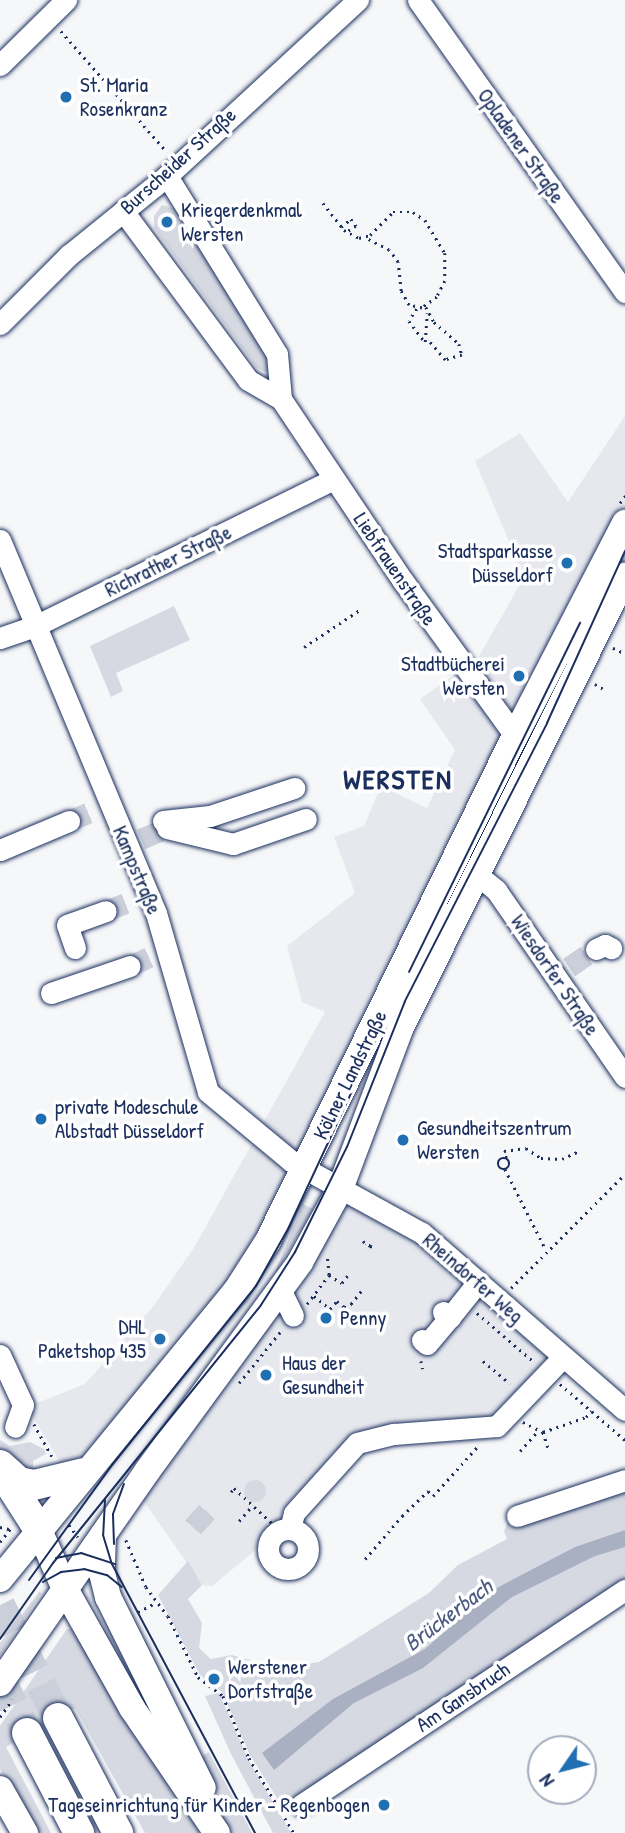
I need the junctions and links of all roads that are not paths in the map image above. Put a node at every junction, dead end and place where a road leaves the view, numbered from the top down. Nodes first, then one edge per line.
1 (66, 0) edge
2 (358, 0) edge
3 (418, 0) edge
4 (2, 59) edge
5 (172, 171) junction
6 (123, 211) junction
7 (625, 292) edge
8 (0, 324) edge
9 (281, 399) junction
10 (334, 479) junction
11 (625, 523) edge
12 (0, 540) edge
13 (625, 576) edge
14 (35, 626) junction
15 (0, 638) edge
16 (515, 736) junction
17 (293, 788) dead end
18 (306, 819) dead end
19 (69, 821) tunnel mouth
20 (0, 850) edge
21 (480, 877) junction
22 (106, 911) tunnel mouth
23 (75, 948) dead end
24 (130, 966) tunnel mouth
25 (51, 993) dead end
26 (625, 1077) edge
27 (322, 1179) junction
28 (478, 1282) junction
29 (422, 1340) dead end
30 (0, 1355) edge
31 (564, 1357) junction
32 (625, 1410) edge
33 (15, 1427) dead end
34 (0, 1467) edge
35 (71, 1470) junction
36 (625, 1480) edge
37 (517, 1516) dead end
38 (52, 1525) junction
39 (285, 1530) road end
40 (102, 1534) junction
41 (0, 1580) edge
42 (65, 1589) junction
43 (625, 1590) edge
44 (2, 1679) edge
45 (58, 1718) tunnel mouth
46 (27, 1733) tunnel mouth
47 (0, 1788) edge
48 (301, 1805) dead end
49 (25, 1833) edge
50 (79, 1833) edge
51 (118, 1833) edge
52 (218, 1833) edge
53 (227, 1833) edge

1 - 4 street
2 - 5 street, Burscheider Straße
3 - 7 street, Opladener Straße
5 - 6 street, Burscheider Straße
5 - 9 street, Liebfrauenstraße
6 - 8 street, Burscheider Straße
6 - 9 street, Liebfrauenstraße
9 - 10 street, Liebfrauenstraße
10 - 14 street, Richrather Straße
10 - 16 street, Liebfrauenstraße
11 - 16 main road, Kölner Landstraße
12 - 14 street, Kampstraße
13 - 21 main road, Kölner Landstraße
14 - 15 street, Richrather Straße
14 - 27 street, Kampstraße
16 - 21 main road
16 - 27 main road, Kölner Landstraße
17 - 18 street
19 - 20 street
21 - 26 street, Wiesdorfer Straße
21 - 27 main road, Kölner Landstraße
22 - 23 street
24 - 25 street
27 - 28 street, Rheindorfer Weg
27 - 35 main road, Kölner Landstraße
27 - 40 main road, Kölner Landstraße
28 - 29 street
28 - 31 street, Rheindorfer Weg
30 - 33 street
31 - 32 street, Rheindorfer Weg
31 - 39 street
34 - 35 highway
34 - 38 highway
35 - 38 main road, Kölner Landstraße
36 - 37 street
38 - 41 main road, Kölner Landstraße
38 - 42 main road
40 - 42 main road, Kölner Landstraße
40 - 53 main road
41 - 42 main road, Kölner Landstraße
42 - 44 main road, Kölner Landstraße
42 - 52 main road
43 - 48 street, Am Gansbruch
45 - 51 highway
46 - 50 highway
47 - 49 main road

